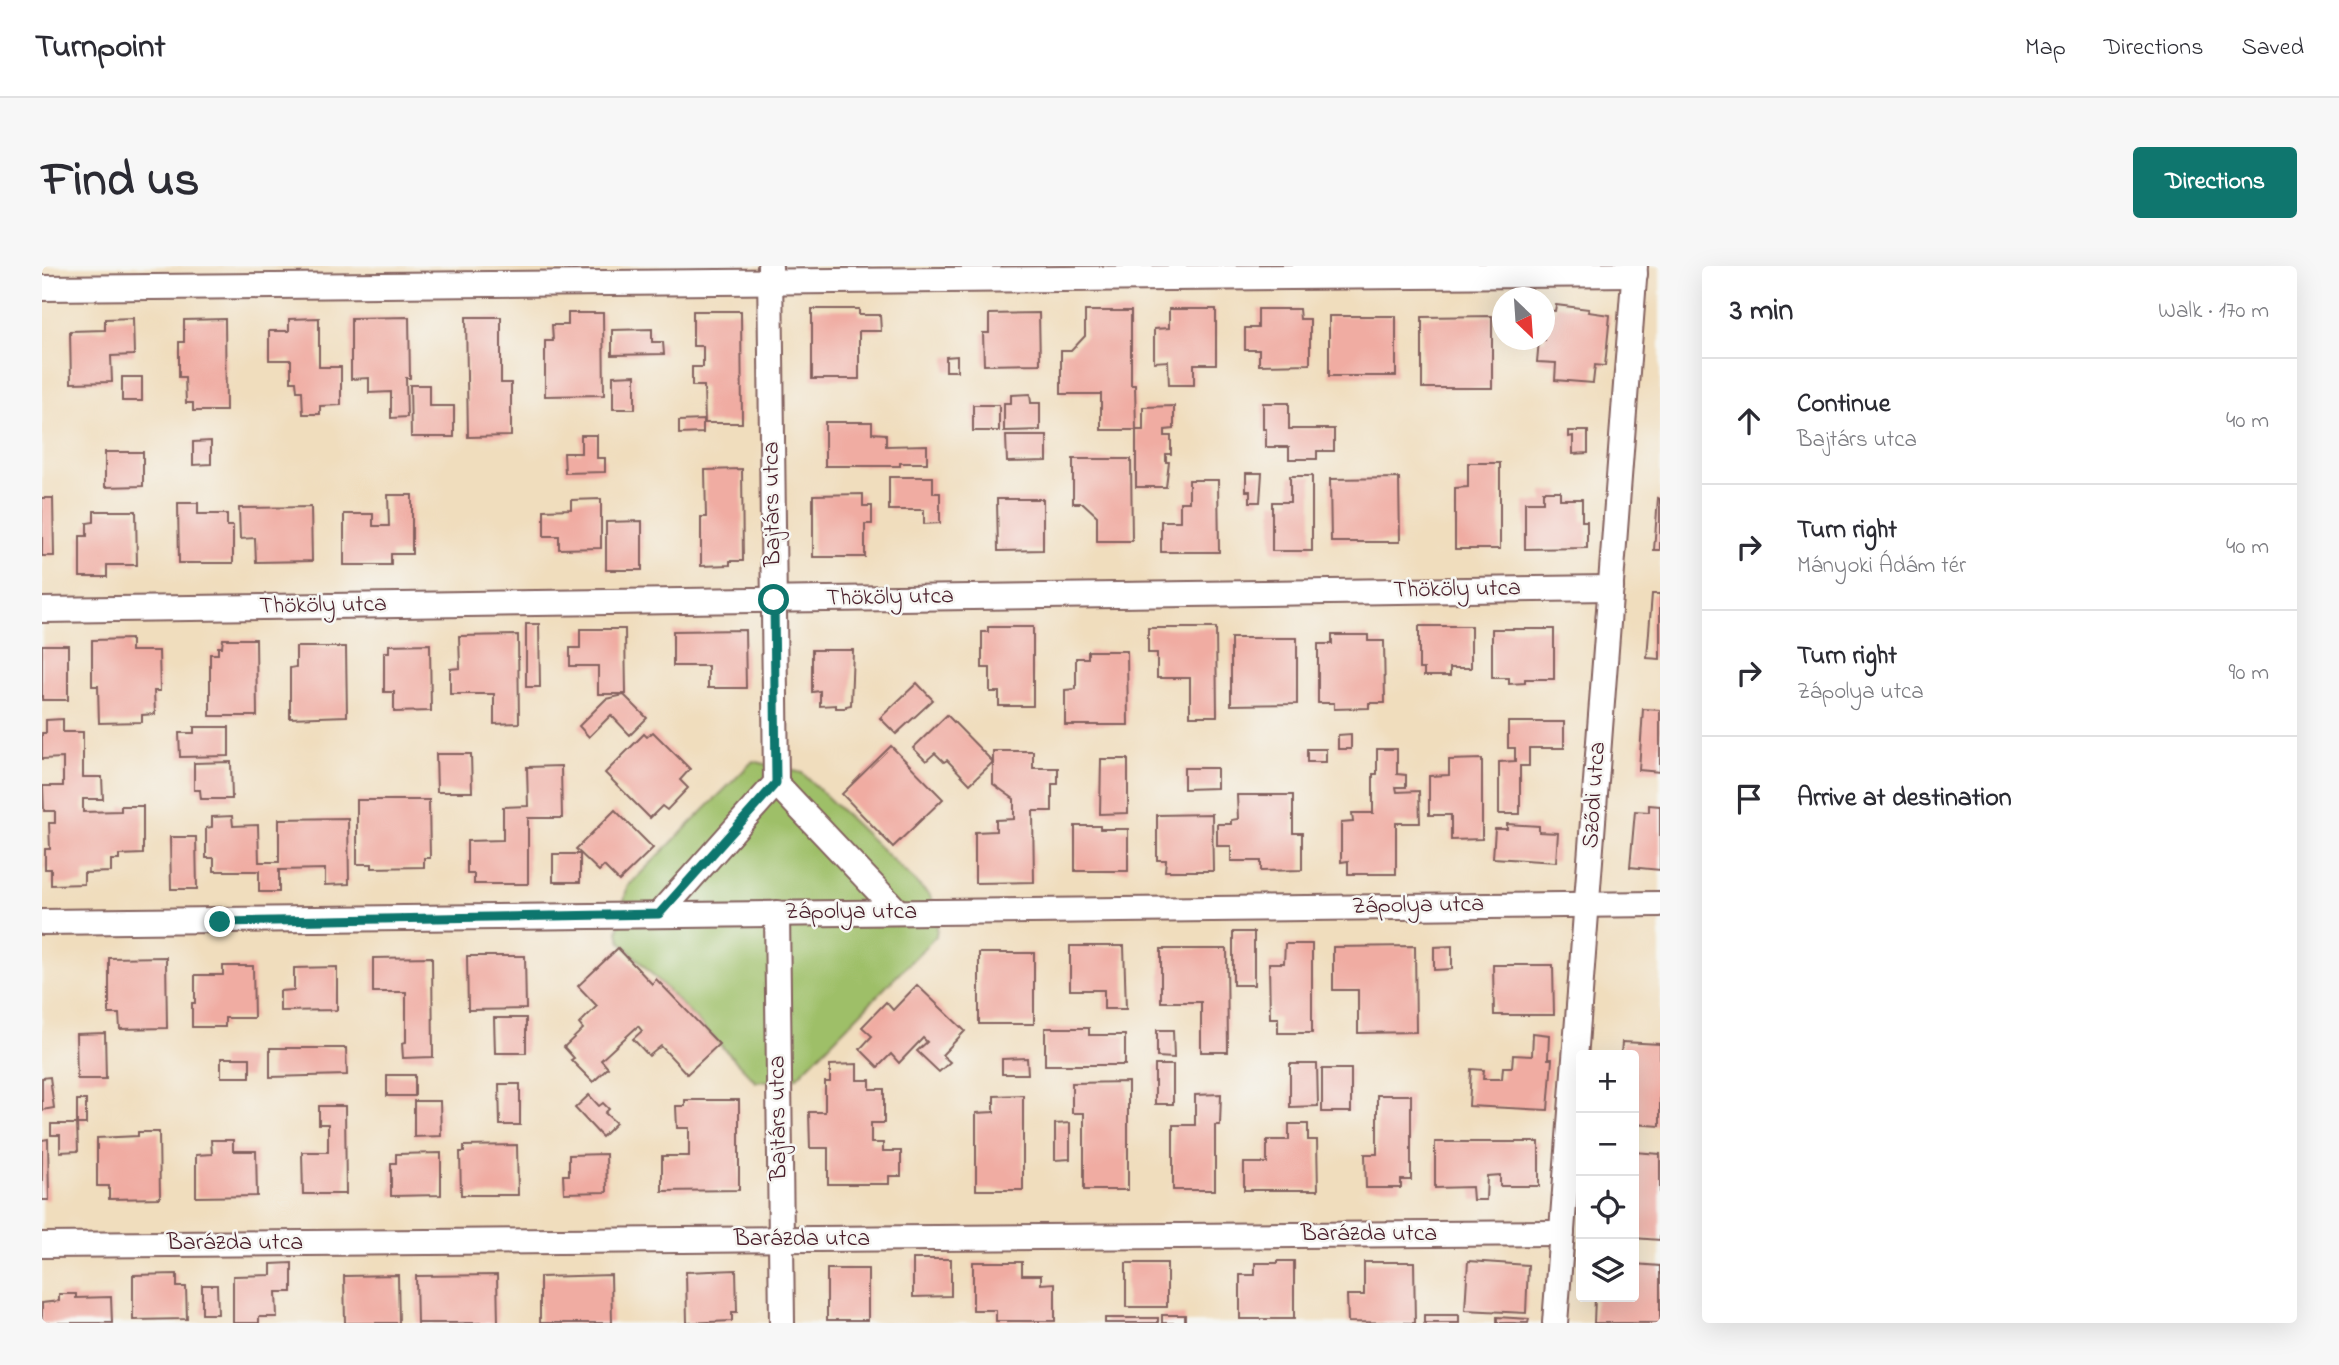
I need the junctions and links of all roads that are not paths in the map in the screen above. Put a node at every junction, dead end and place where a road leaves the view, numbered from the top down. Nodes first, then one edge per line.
1 (1635, 270) edge
2 (770, 274) edge
3 (42, 288) edge
4 (1611, 588) junction
5 (774, 600) junction
6 (42, 610) edge
7 (776, 783) junction
8 (1587, 904) junction
9 (1660, 904) edge
10 (898, 912) junction
11 (777, 913) junction
12 (659, 914) junction
13 (42, 922) edge
14 (1562, 1233) junction
15 (781, 1239) junction
16 (42, 1245) edge
17 (782, 1323) edge
18 (1555, 1323) edge

1 - 2 street
1 - 4 street, Sződi utca
2 - 3 street
2 - 5 street, Bajtárs utca
4 - 5 street, Thököly utca
4 - 8 street, Sződi utca
5 - 6 street, Thököly utca
5 - 7 street, Bajtárs utca
7 - 10 street
7 - 12 street
8 - 9 street, Zápolya utca
8 - 10 street, Zápolya utca
8 - 14 street, Sződi utca
10 - 11 street, Zápolya utca
11 - 12 street, Zápolya utca
11 - 15 street, Bajtárs utca
12 - 13 street, Zápolya utca
14 - 15 street, Barázda utca
14 - 18 street, Sződi utca
15 - 16 street, Barázda utca
15 - 17 street, Bajtárs utca

